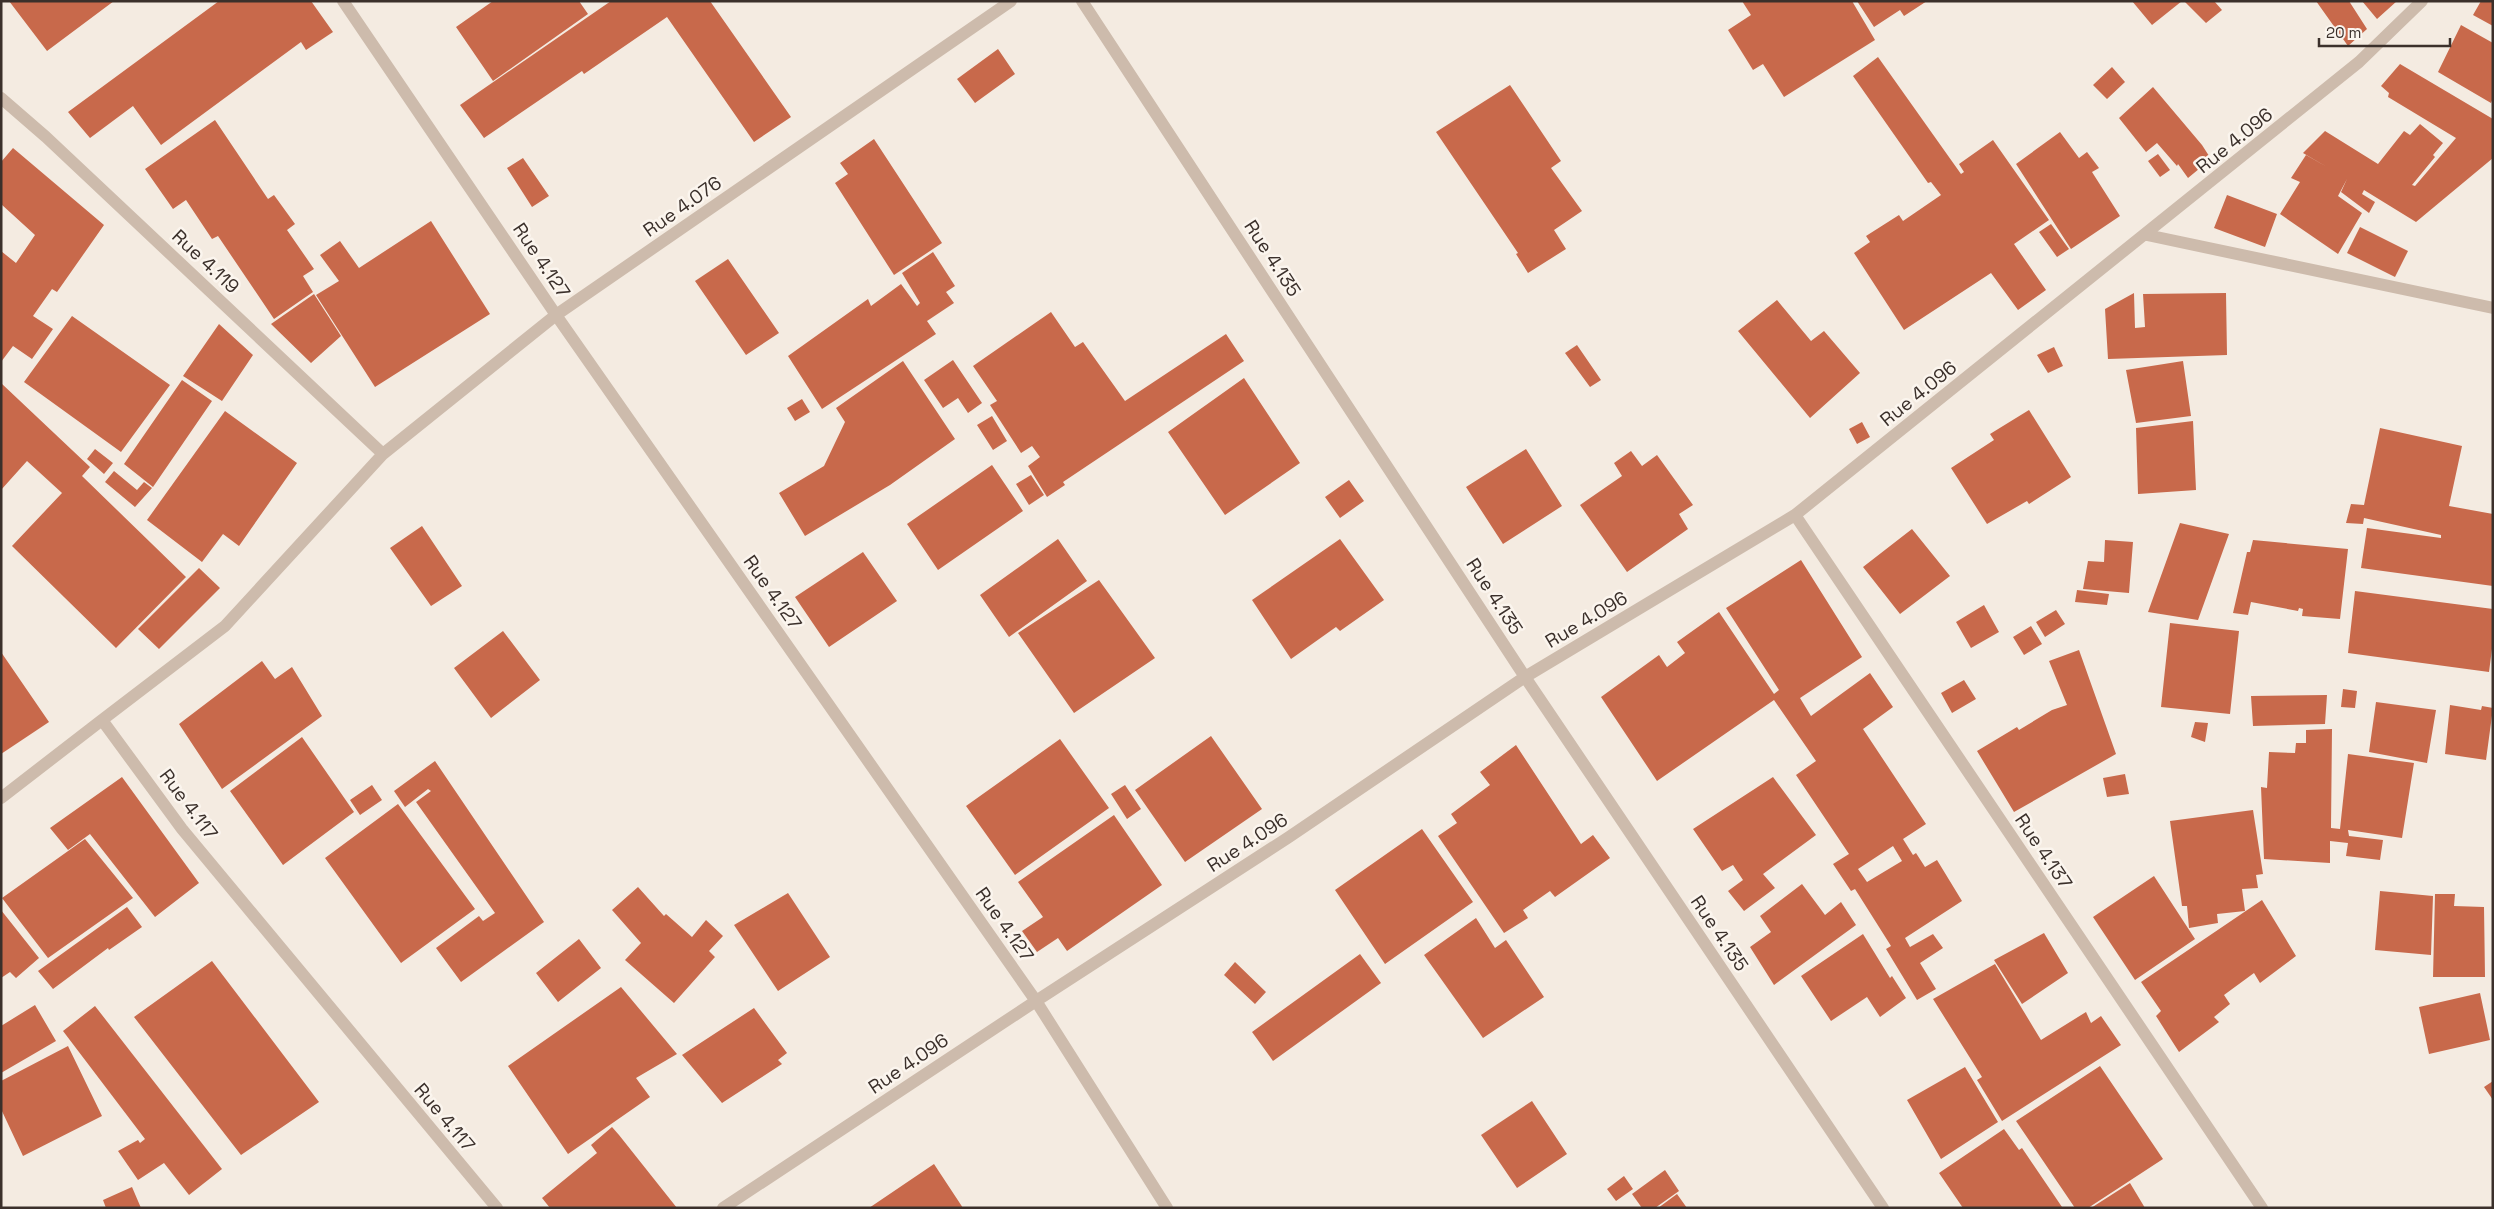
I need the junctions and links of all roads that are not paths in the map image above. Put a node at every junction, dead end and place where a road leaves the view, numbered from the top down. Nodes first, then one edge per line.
1 (343, 1) edge
2 (1011, 1) edge
3 (1082, 1) edge
4 (2422, 1) edge
5 (1, 98) edge
6 (2147, 235) junction
7 (2493, 308) edge
8 (556, 315) junction
9 (383, 454) junction
10 (1795, 515) junction
11 (1525, 677) junction
12 (102, 720) junction
13 (1, 798) edge
14 (1036, 1001) junction
15 (1877, 1205) edge
16 (496, 1208) edge
17 (723, 1208) edge
18 (1167, 1208) edge
19 (2262, 1208) edge

1 - 8 street, Rue 4.127
2 - 8 street, Rue 4.076
3 - 11 street, Rue 4.135
4 - 6 street, Rue 4.096
5 - 9 street, Rue 4.119
6 - 7 street
6 - 10 street, Rue 4.096
8 - 9 street, Rue 4.076
8 - 14 street, Rue 4.127
9 - 12 street
10 - 11 street, Rue 4.096
10 - 19 street, Rue 4.137
11 - 14 street, Rue 4.096
11 - 15 street, Rue 4.135
12 - 13 street
12 - 16 street, Rue 4.117
14 - 17 street, Rue 4.096
14 - 18 street, Rue 4.127

